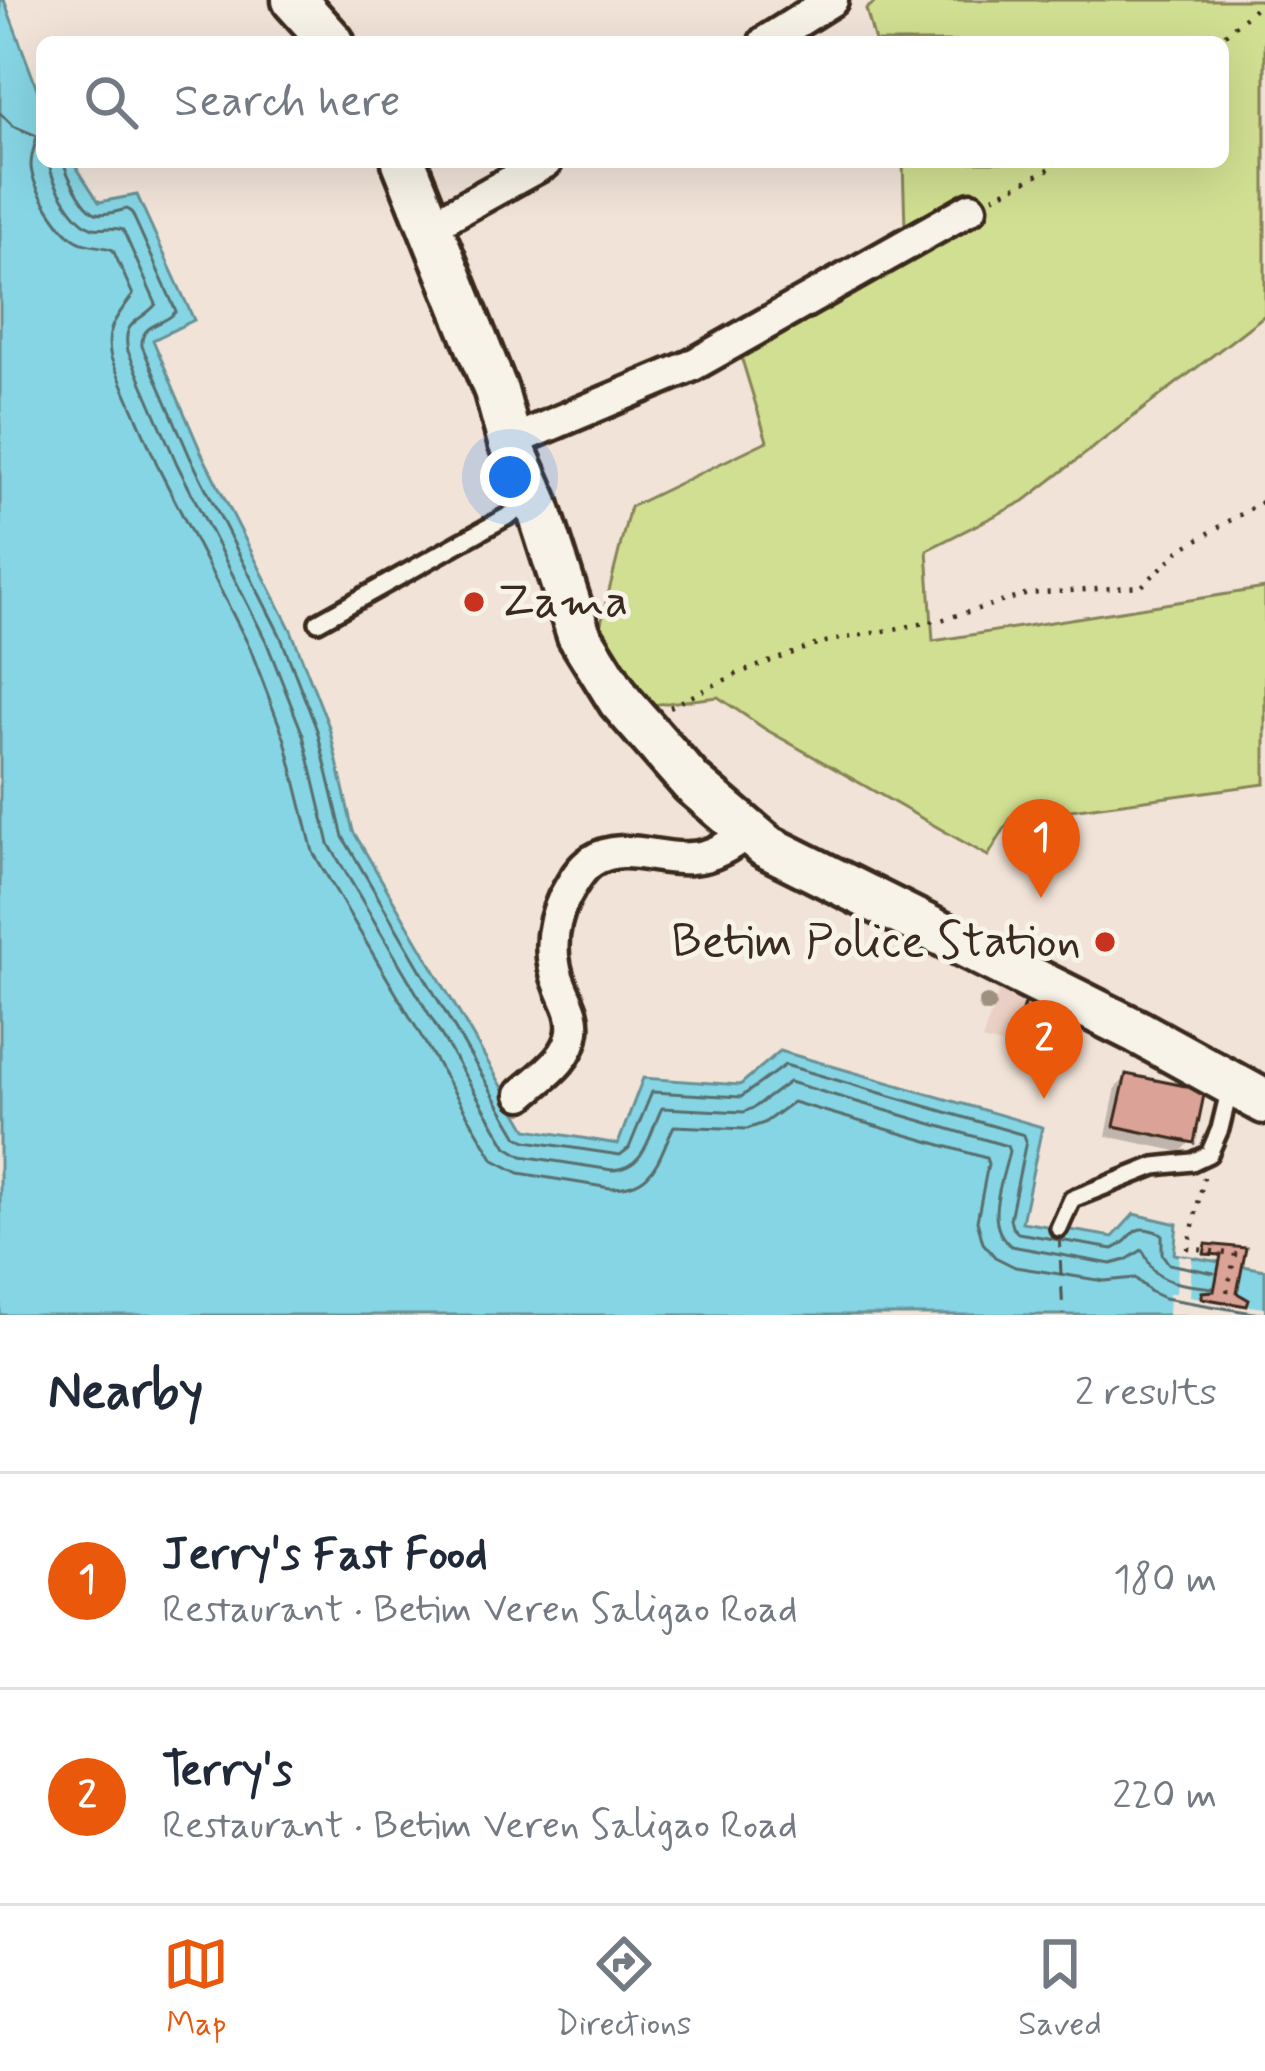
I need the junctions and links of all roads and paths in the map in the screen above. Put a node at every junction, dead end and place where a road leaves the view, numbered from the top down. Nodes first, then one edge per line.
1 (294, 0) edge
2 (832, 0) edge
3 (1264, 0) edge
4 (327, 36) edge
5 (774, 36) edge
6 (1223, 36) edge
7 (406, 168) edge
8 (535, 168) edge
9 (1051, 168) edge
10 (971, 208) joint
11 (430, 226) junction
12 (510, 442) junction
13 (1265, 500) edge
14 (536, 501) junction
15 (318, 622) dead end
16 (639, 722) junction
17 (749, 831) junction
18 (521, 1094) dead end
19 (1248, 1094) edge
20 (1209, 1154) junction
21 (1059, 1228) dead end
22 (1225, 1302) dead end

1 - 4 main road
2 - 5 street
3 - 6 path
7 - 11 main road
8 - 11 street
9 - 10 path
10 - 12 street
11 - 12 main road
12 - 14 main road
13 - 16 path
14 - 15 lane
14 - 16 main road
16 - 17 main road
17 - 18 street
17 - 19 main road
19 - 20 lane
20 - 21 lane
20 - 22 path

